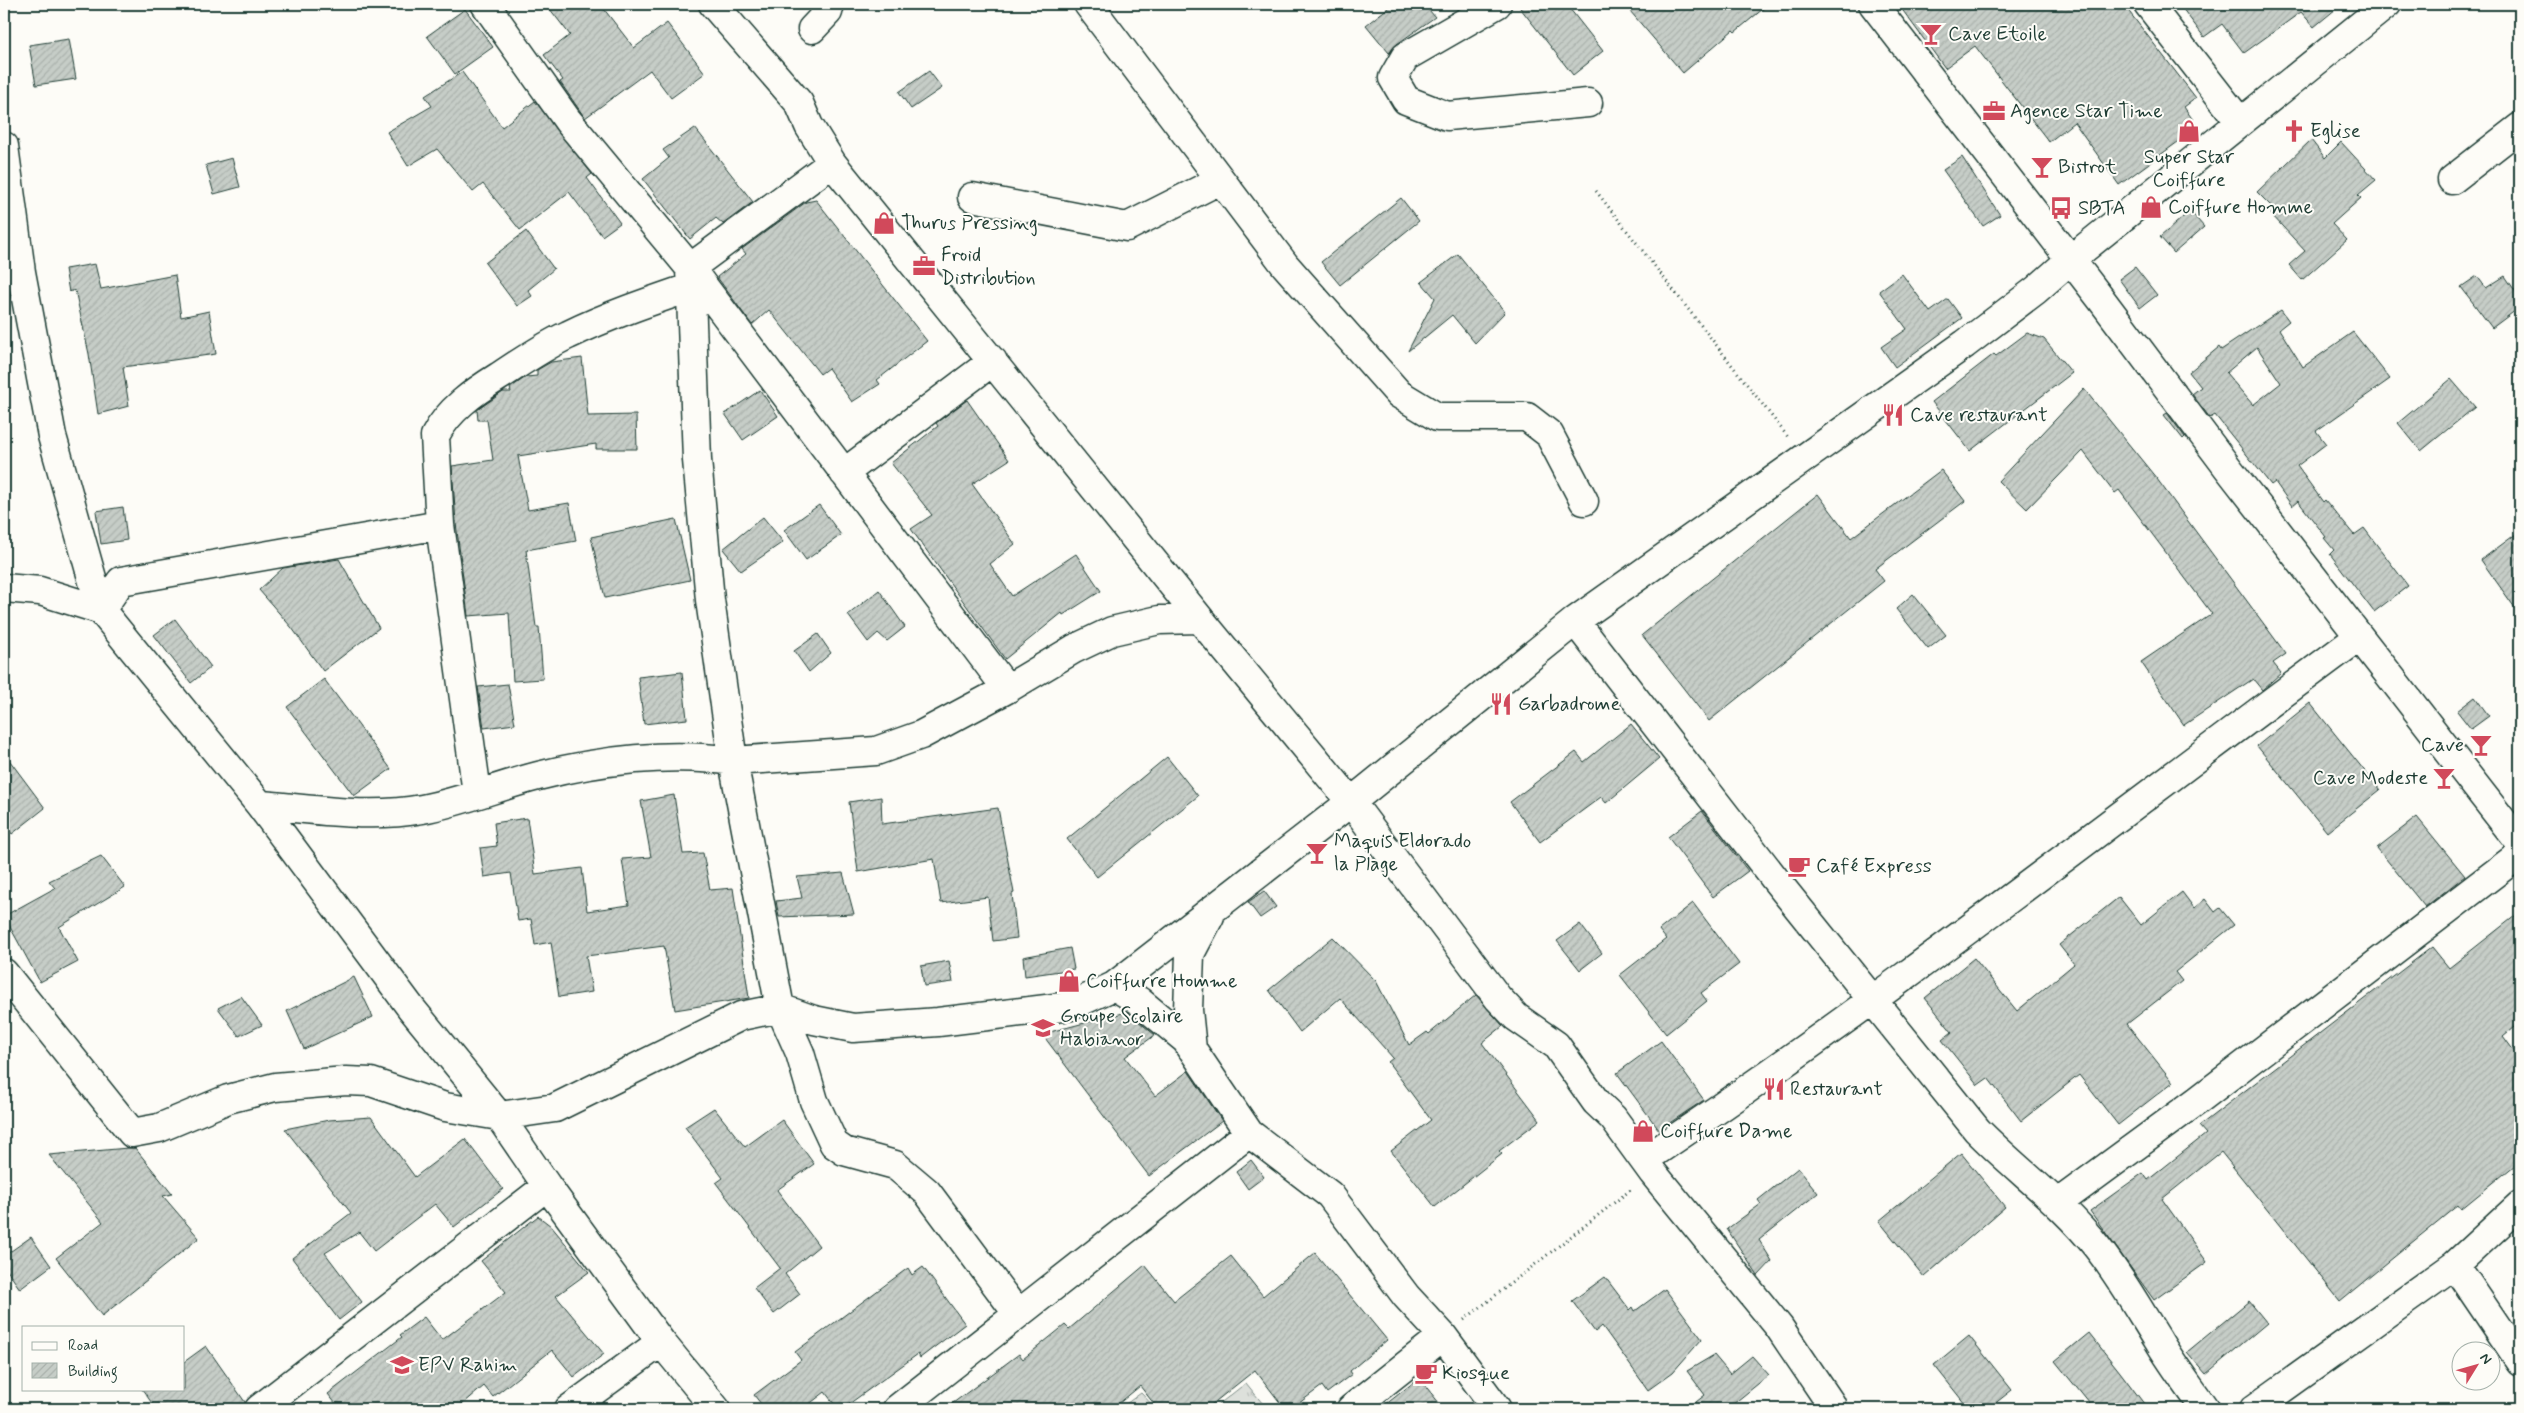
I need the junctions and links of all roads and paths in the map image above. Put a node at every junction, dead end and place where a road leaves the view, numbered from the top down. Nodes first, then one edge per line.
1 (485, 4) edge
2 (713, 4) edge
3 (830, 4) edge
4 (1088, 4) edge
5 (1497, 4) edge
6 (1873, 4) edge
7 (2148, 4) edge
8 (2387, 4) edge
9 (812, 29) dead end
10 (1588, 103) dead end
11 (2240, 122) junction
12 (2520, 127) edge
13 (4, 146) edge
14 (832, 163) junction
15 (1220, 180) junction
16 (2452, 180) dead end
17 (1596, 191) dead end
18 (972, 197) dead end
19 (2070, 260) junction
20 (690, 278) junction
21 (993, 361) junction
22 (1804, 457) junction
23 (844, 473) junction
24 (1584, 501) dead end
25 (440, 525) junction
26 (4, 588) edge
27 (101, 610) junction
28 (1200, 619) junction
29 (1574, 621) junction
30 (2358, 637) junction
31 (1007, 689) junction
32 (734, 761) junction
33 (477, 793) junction
34 (1351, 802) junction
35 (260, 805) junction
36 (2520, 843) edge
37 (2520, 854) edge
38 (1214, 908) junction
39 (4, 973) edge
40 (1114, 986) junction
41 (1872, 1000) junction
42 (780, 1008) junction
43 (1192, 1049) junction
44 (499, 1116) junction
45 (1249, 1133) junction
46 (1649, 1166) junction
47 (547, 1186) junction
48 (2058, 1203) junction
49 (2520, 1205) edge
50 (2455, 1265) junction
51 (1017, 1313) junction
52 (1443, 1336) junction
53 (661, 1342) junction
54 (2520, 1362) edge
55 (259, 1409) edge
56 (569, 1409) edge
57 (716, 1409) edge
58 (896, 1409) edge
59 (1351, 1409) edge
60 (1497, 1409) edge
61 (1830, 1409) edge
62 (2205, 1409) edge
63 (2254, 1409) edge

1 - 20 street
2 - 14 street
3 - 9 street
4 - 15 street
5 - 10 street
6 - 19 street
7 - 11 street
8 - 11 street
11 - 19 street
12 - 16 street
13 - 27 street
14 - 20 street
14 - 21 street
15 - 18 street
15 - 24 street
17 - 22 path
19 - 22 street
19 - 30 street
20 - 23 street
20 - 25 street
20 - 32 street
21 - 23 street
21 - 28 street
22 - 29 street
23 - 31 street
25 - 27 street
25 - 33 street
26 - 27 street
27 - 35 street
28 - 31 street
28 - 34 street
29 - 34 street
29 - 41 street
30 - 36 street
30 - 41 street
31 - 32 street
32 - 33 street
32 - 42 street
33 - 35 street
34 - 38 street
34 - 46 street
35 - 44 street
37 - 48 street
38 - 40 street
38 - 43 street
39 - 44 street
40 - 42 street
40 - 43 street
41 - 46 street
41 - 48 street
42 - 44 street
42 - 51 street
43 - 45 street
44 - 47 street
45 - 51 street
45 - 52 street
46 - 52 path
46 - 61 street
47 - 53 street
47 - 55 street
48 - 62 street
49 - 50 street
50 - 54 street
50 - 63 street
51 - 58 street
52 - 59 street
52 - 60 street
53 - 56 street
53 - 57 street

